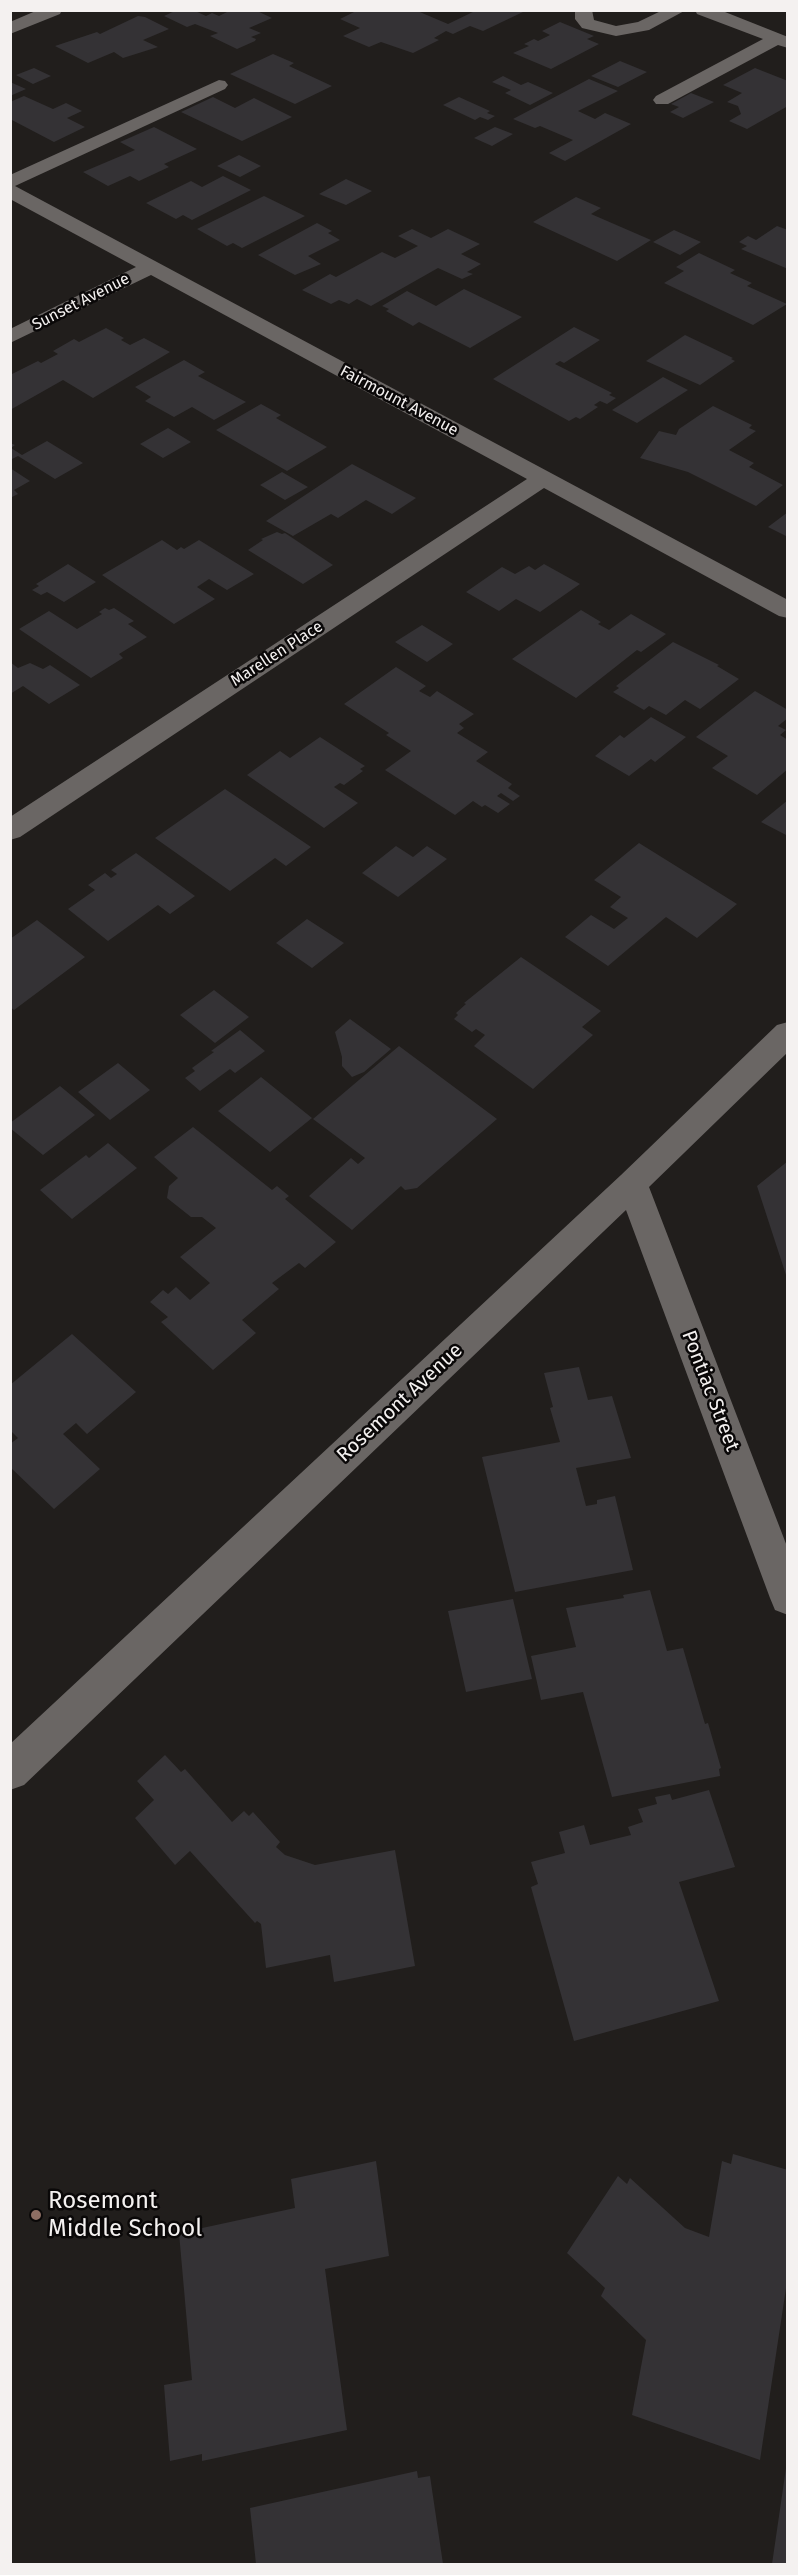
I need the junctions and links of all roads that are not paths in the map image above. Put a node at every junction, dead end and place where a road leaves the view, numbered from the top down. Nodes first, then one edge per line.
1 (54, 10) edge
2 (583, 10) edge
3 (678, 10) edge
4 (703, 10) edge
5 (10, 29) edge
6 (782, 41) edge
7 (219, 85) dead end
8 (662, 100) dead end
9 (10, 182) edge
10 (10, 191) edge
11 (150, 267) junction
12 (10, 337) edge
13 (544, 478) junction
14 (788, 610) edge
15 (10, 830) edge
16 (788, 1033) edge
17 (632, 1184) junction
18 (788, 1598) edge
19 (10, 1771) edge

1 - 5 street
2 - 3 street
4 - 6 street
6 - 8 street
7 - 9 street
10 - 11 street, Fairmount Avenue
11 - 12 street, Sunset Avenue
11 - 13 street, Fairmount Avenue
13 - 14 street, Fairmount Avenue
13 - 15 street, Marellen Place
16 - 17 street, Rosemont Avenue
17 - 18 street, Pontiac Street
17 - 19 street, Rosemont Avenue

